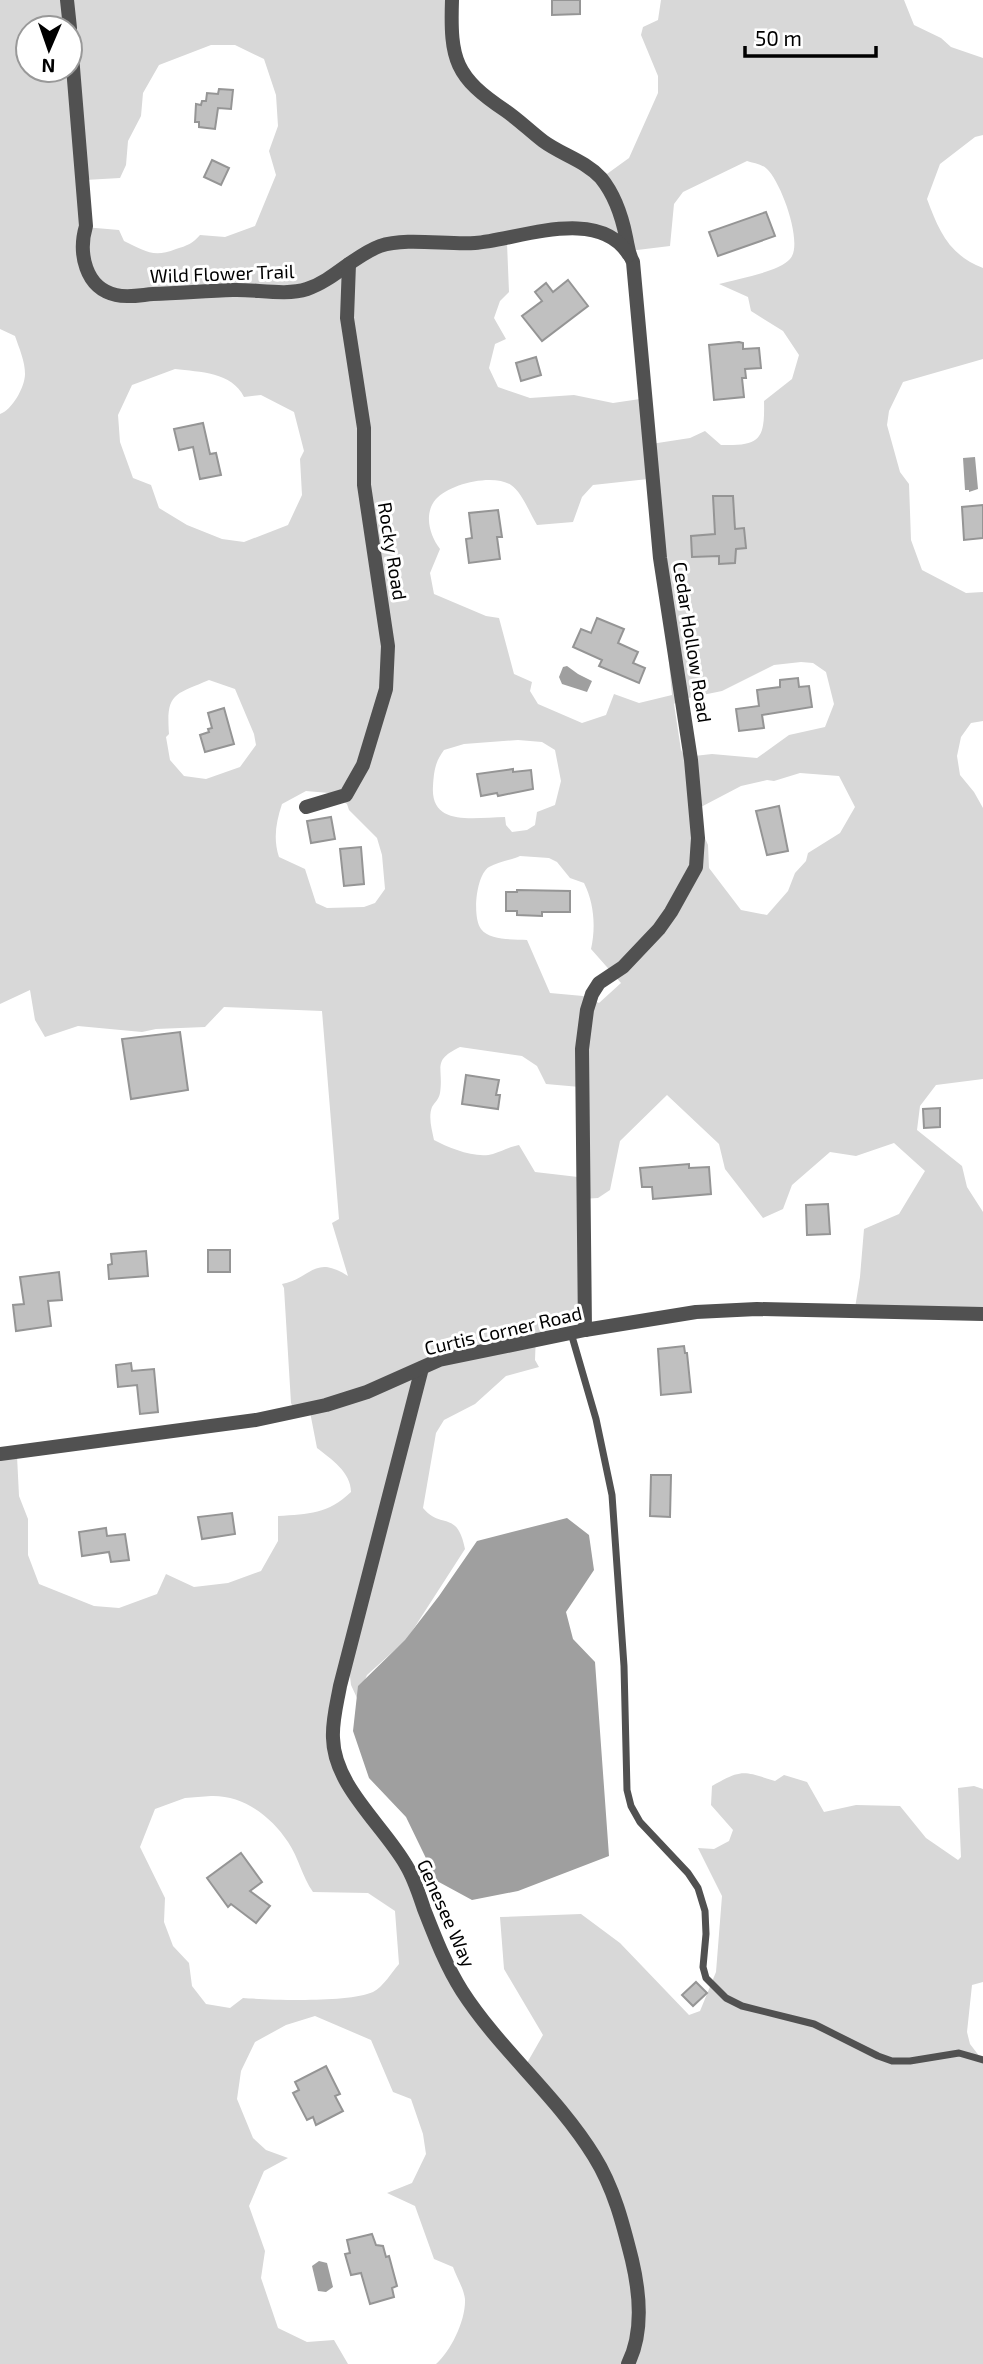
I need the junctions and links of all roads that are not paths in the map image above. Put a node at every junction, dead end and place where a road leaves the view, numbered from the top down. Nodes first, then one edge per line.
1 (452, 0) edge
2 (74, 84) edge
3 (629, 256) junction
4 (349, 264) junction
5 (306, 807) dead end
6 (983, 1314) edge
7 (578, 1331) junction
8 (422, 1368) junction
9 (0, 1454) edge
10 (983, 2060) edge
11 (628, 2364) edge

1 - 3 street, Cedar Hollow Road
2 - 4 street, Wild Flower Trail
3 - 4 street, Wild Flower Trail
3 - 7 street, Cedar Hollow Road
4 - 5 street, Rocky Road
6 - 7 street, Curtis Corner Road
7 - 8 street, Curtis Corner Road
7 - 10 lane
8 - 9 street, Curtis Corner Road
8 - 11 street, Genesee Way

